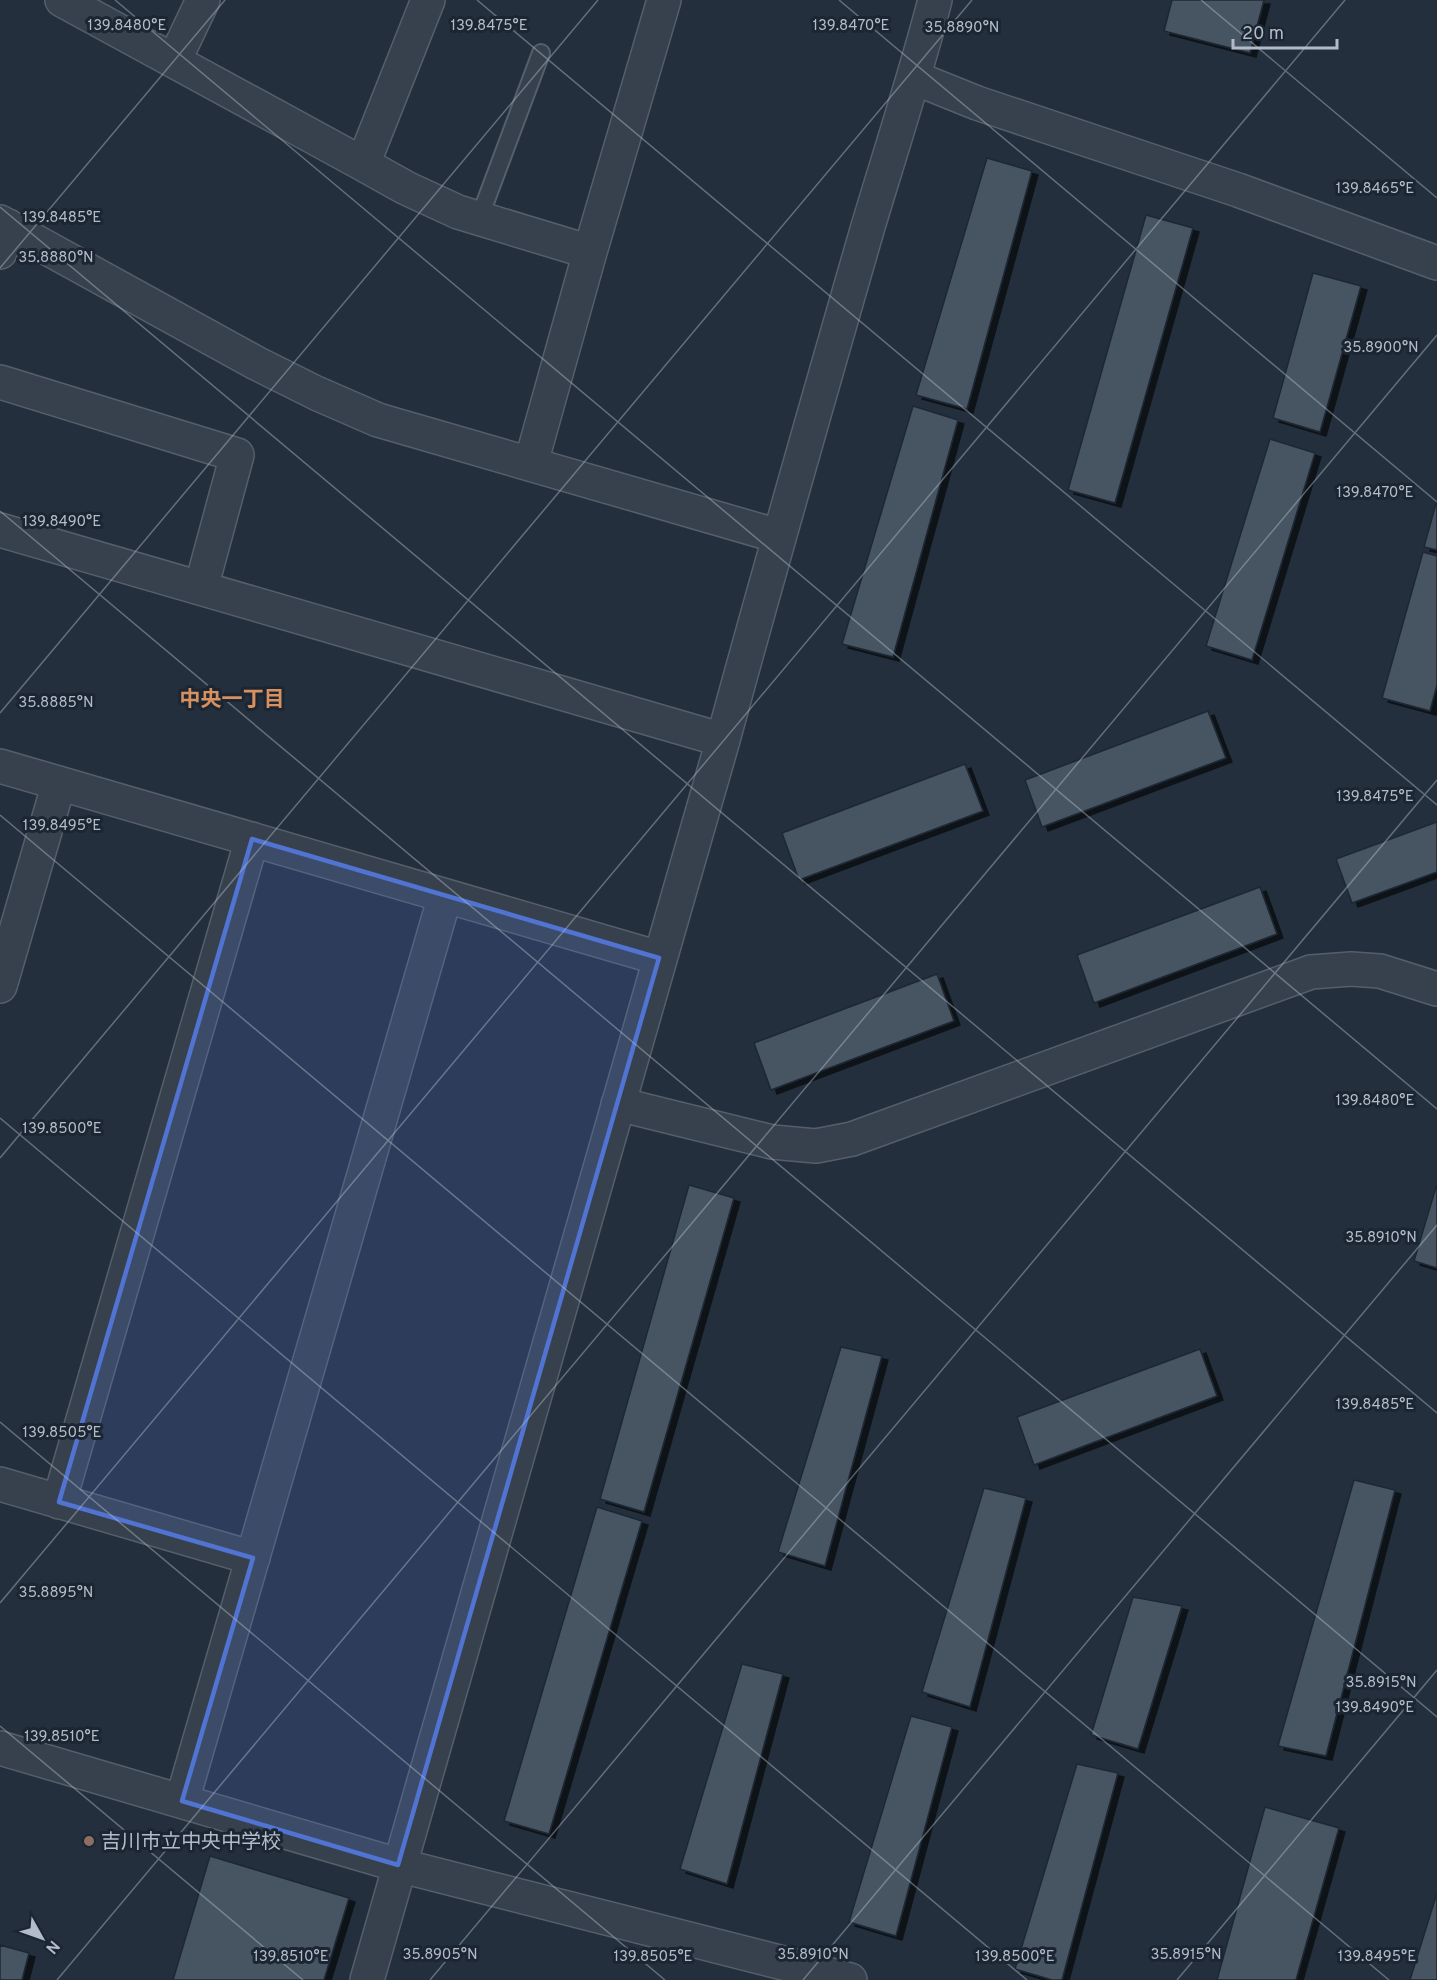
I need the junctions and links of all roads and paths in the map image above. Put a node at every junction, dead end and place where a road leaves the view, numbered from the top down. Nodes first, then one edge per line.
1 (62, 0) edge
2 (203, 0) edge
3 (429, 0) edge
4 (664, 0) edge
5 (935, 0) edge
6 (542, 53) dead end
7 (174, 61) junction
8 (915, 78) junction
9 (363, 164) junction
10 (479, 219) junction
11 (3, 233) edge
12 (590, 252) junction
13 (1437, 263) edge
14 (0, 382) edge
15 (531, 463) junction
16 (0, 530) edge
17 (778, 536) junction
18 (201, 588) junction
19 (723, 740) junction
20 (0, 766) edge
21 (59, 783) junction
22 (252, 839) junction
23 (445, 896) junction
24 (659, 958) junction
25 (0, 986) edge
26 (1437, 988) edge
27 (618, 1104) junction
28 (0, 1485) edge
29 (59, 1502) junction
30 (253, 1558) junction
31 (0, 1748) edge
32 (182, 1801) junction
33 (398, 1865) junction
34 (367, 1980) edge
35 (850, 1980) edge

1 - 7 street
2 - 7 street
3 - 9 street
4 - 12 street
5 - 8 street
6 - 10 lane
7 - 9 street
8 - 13 street
8 - 17 street
9 - 10 street
10 - 12 street
11 - 15 street
12 - 15 street
14 - 18 street
15 - 17 street
16 - 18 street
17 - 19 street
18 - 19 street
19 - 24 street
20 - 21 street
21 - 22 street
21 - 25 street
22 - 23 street
22 - 29 street
23 - 24 street
23 - 30 street
24 - 27 street
26 - 27 street
27 - 33 street
28 - 29 street
29 - 30 street
30 - 32 street
31 - 32 street
32 - 33 street
33 - 34 street
33 - 35 street

